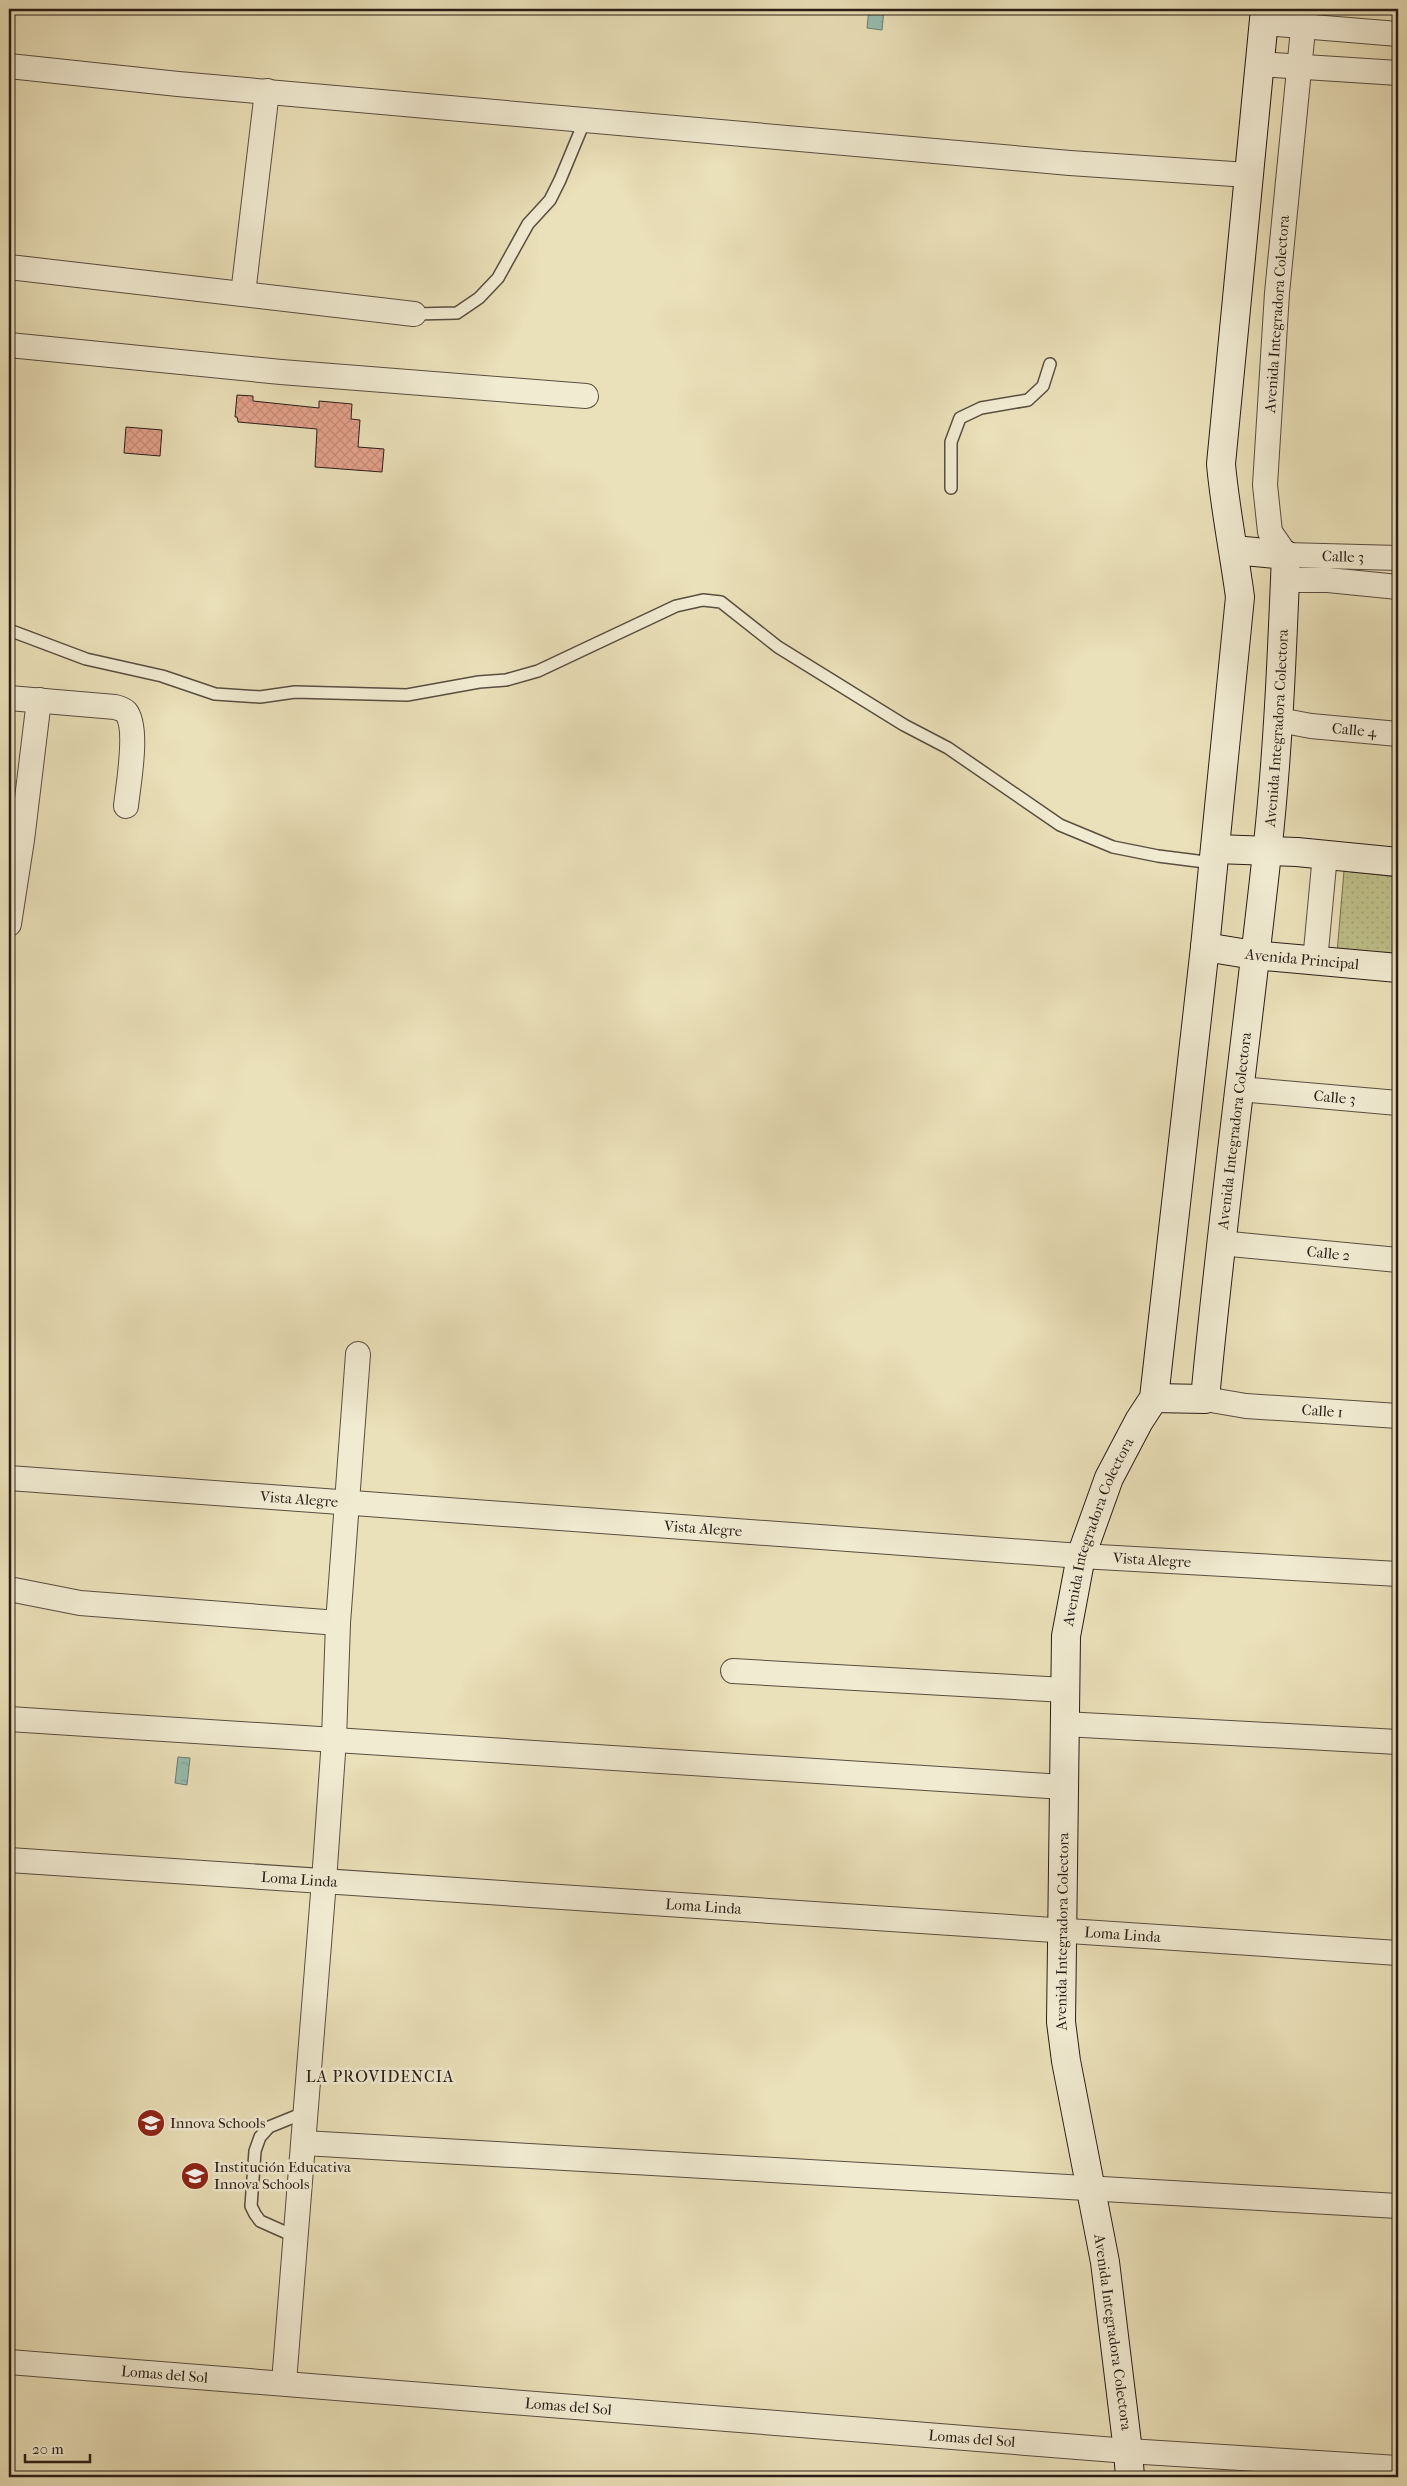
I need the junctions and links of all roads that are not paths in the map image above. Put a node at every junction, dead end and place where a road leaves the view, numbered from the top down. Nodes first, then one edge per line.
1 (1264, 16) edge
2 (1304, 17) edge
3 (1398, 34) edge
4 (1259, 64) junction
5 (9, 66) edge
6 (1300, 66) junction
7 (1398, 73) edge
8 (267, 91) junction
9 (584, 120) junction
10 (1248, 176) junction
11 (9, 268) edge
12 (243, 294) junction
13 (414, 314) joint
14 (9, 345) edge
15 (1050, 364) dead end
16 (586, 396) dead end
17 (951, 488) dead end
18 (1234, 550) junction
19 (1398, 558) edge
20 (1286, 568) junction
21 (1398, 587) edge
22 (9, 630) edge
23 (9, 698) edge
24 (39, 700) junction
25 (1279, 720) junction
26 (1398, 734) edge
27 (126, 806) dead end
28 (1267, 853) junction
29 (1325, 855) junction
30 (1214, 856) junction
31 (1398, 862) edge
32 (9, 924) edge
33 (1205, 947) junction
34 (1254, 955) junction
35 (1315, 961) junction
36 (1398, 968) edge
37 (1239, 1088) junction
38 (1398, 1103) edge
39 (1220, 1243) junction
40 (1398, 1260) edge
41 (358, 1354) dead end
42 (1154, 1398) junction
43 (1205, 1399) junction
44 (1398, 1416) edge
45 (9, 1478) edge
46 (348, 1505) junction
47 (1081, 1556) junction
48 (1398, 1574) edge
49 (9, 1589) edge
50 (338, 1623) junction
51 (732, 1671) dead end
52 (1064, 1690) junction
53 (9, 1719) edge
54 (1064, 1724) junction
55 (334, 1739) junction
56 (1398, 1742) edge
57 (1064, 1787) junction
58 (9, 1860) edge
59 (324, 1881) junction
60 (1060, 1931) junction
61 (1398, 1953) edge
62 (306, 2112) junction
63 (304, 2143) junction
64 (1092, 2190) junction
65 (1398, 2206) edge
66 (296, 2237) junction
67 (9, 2362) edge
68 (284, 2382) junction
69 (1128, 2450) junction
70 (1398, 2468) edge
71 (1130, 2477) edge

1 - 2 street
1 - 4 street, Avenida Integradora Colectora
2 - 3 street
2 - 6 street, Avenida Integradora Colectora
4 - 6 street
4 - 10 street, Avenida Integradora Colectora
5 - 8 street
6 - 7 street
6 - 20 street, Avenida Integradora Colectora
8 - 9 street
8 - 12 street
9 - 10 street
9 - 13 lane
10 - 18 street, Avenida Integradora Colectora
11 - 12 street
12 - 13 street
14 - 16 street
15 - 17 lane
18 - 20 street
18 - 30 street, Avenida Integradora Colectora
19 - 20 street, Calle 3
20 - 21 street
20 - 25 street, Avenida Integradora Colectora
22 - 30 lane
23 - 24 street
24 - 27 street
24 - 32 street
25 - 26 street, Calle 4
25 - 28 street, Avenida Integradora Colectora
28 - 29 street
28 - 30 street
28 - 34 street, Avenida Integradora Colectora
29 - 31 street
29 - 35 street
30 - 33 street, Avenida Integradora Colectora
33 - 34 street, Avenida Principal
33 - 42 street, Avenida Integradora Colectora
34 - 35 street, Avenida Principal
34 - 37 street, Avenida Integradora Colectora
35 - 36 street, Avenida Principal
37 - 38 street, Calle 3
37 - 39 street, Avenida Integradora Colectora
39 - 40 street, Calle 2
39 - 43 street, Avenida Integradora Colectora
41 - 46 street
42 - 43 street
42 - 47 street, Avenida Integradora Colectora
43 - 44 street, Calle 1
45 - 46 street, Vista Alegre
46 - 47 street, Vista Alegre
46 - 50 street
47 - 48 street, Vista Alegre
47 - 52 street, Avenida Integradora Colectora
49 - 50 street
50 - 55 street
51 - 52 street
52 - 54 street, Avenida Integradora Colectora
53 - 55 street
54 - 56 street
54 - 57 street, Avenida Integradora Colectora
55 - 57 street
55 - 59 street
57 - 60 street, Avenida Integradora Colectora
58 - 59 street, Loma Linda
59 - 60 street, Loma Linda
59 - 62 street
60 - 61 street, Loma Linda
60 - 64 street, Avenida Integradora Colectora
62 - 63 street
62 - 66 lane
63 - 64 street
63 - 66 street
64 - 65 street
64 - 69 street, Avenida Integradora Colectora
66 - 68 street
67 - 68 street, Lomas del Sol
68 - 69 street, Lomas del Sol
69 - 70 street, Lomas del Sol
69 - 71 street, Avenida Integradora Colectora

